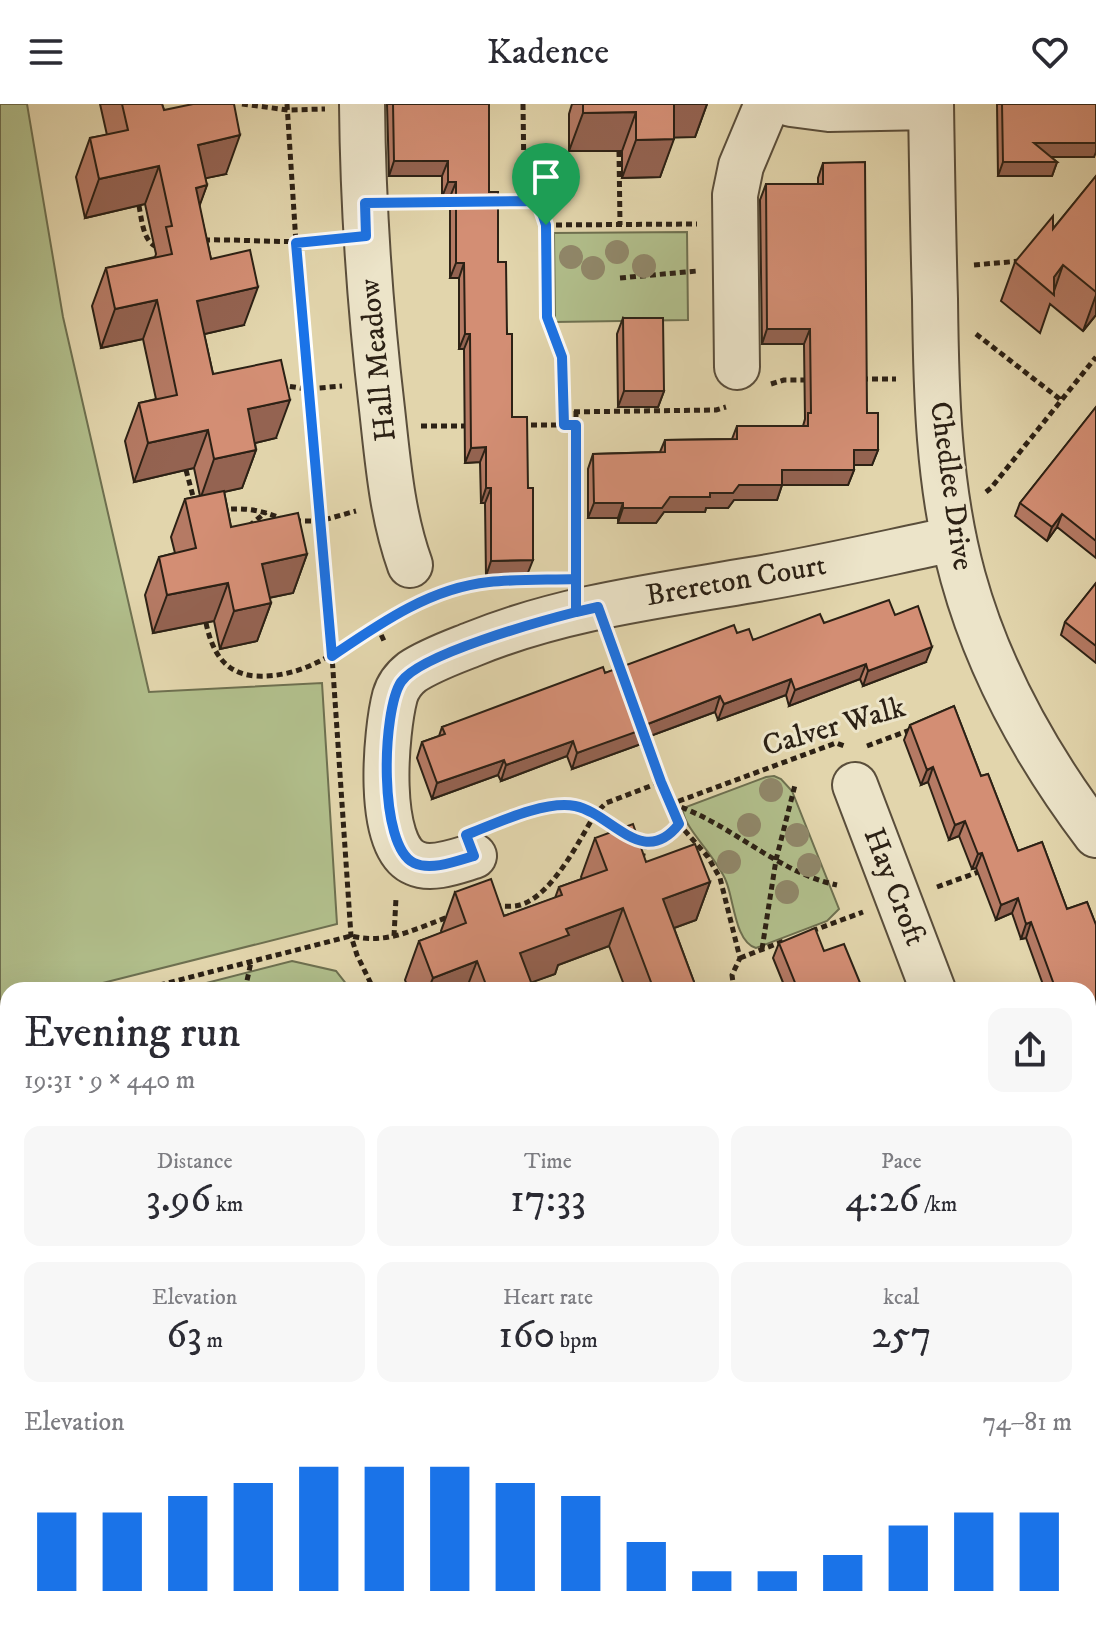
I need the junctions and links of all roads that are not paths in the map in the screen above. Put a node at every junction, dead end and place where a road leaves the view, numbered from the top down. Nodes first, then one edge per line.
1 (767, 104) edge
2 (791, 104) edge
3 (362, 106) edge
4 (931, 106) edge
5 (737, 367) dead end
6 (954, 539) junction
7 (419, 590) road end
8 (855, 785) dead end
9 (1096, 835) edge
10 (474, 856) road end
11 (930, 982) edge

1 - 5 street
2 - 4 street
3 - 7 street, Hall Meadow
4 - 6 street, Chedlee Drive
6 - 9 street, Chedlee Drive
6 - 10 street, Brereton Court
8 - 11 street, Hay Croft

